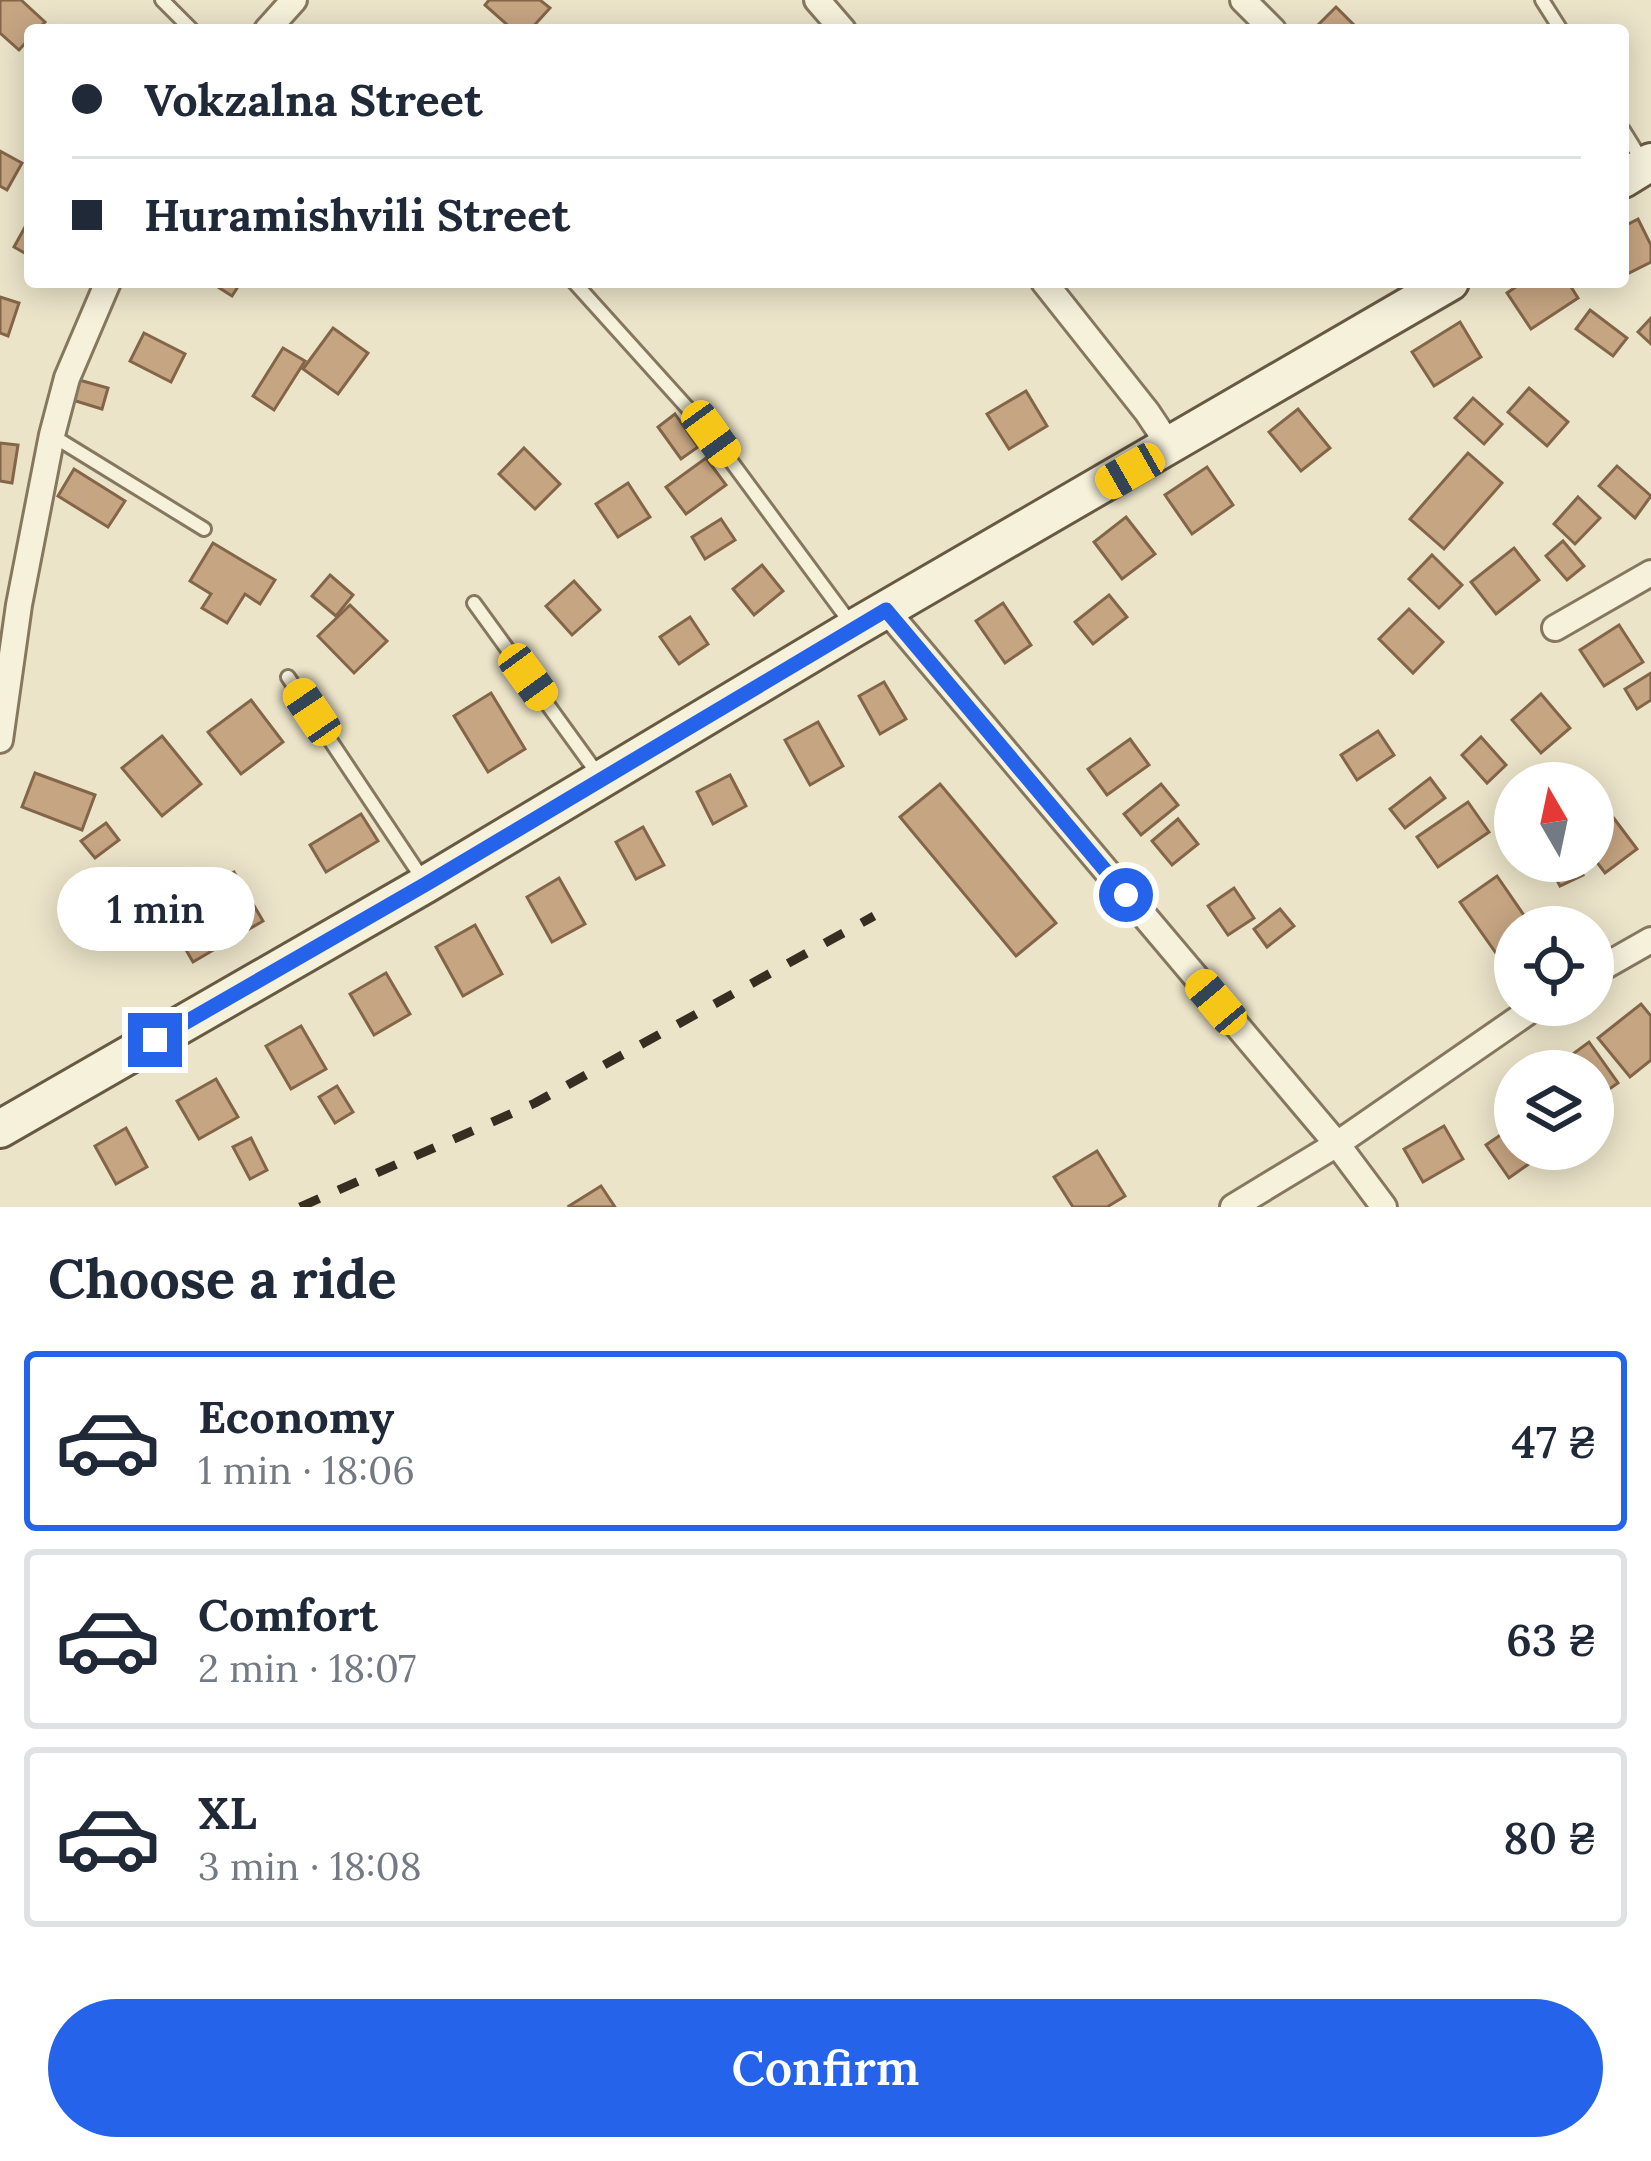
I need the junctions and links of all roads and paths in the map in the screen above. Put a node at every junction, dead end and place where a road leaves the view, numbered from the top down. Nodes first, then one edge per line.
1 (162, 0) edge
2 (294, 0) edge
3 (817, 0) edge
4 (1243, 0) edge
5 (186, 24) edge
6 (272, 24) edge
7 (838, 24) edge
8 (1267, 24) edge
9 (105, 288) edge
10 (579, 288) edge
11 (1049, 288) edge
12 (1440, 288) edge
13 (52, 435) junction
14 (1171, 448) junction
15 (204, 529) dead end
16 (1651, 573) edge
17 (9, 600) edge
18 (474, 603) dead end
19 (886, 610) junction
20 (854, 628) junction
21 (1555, 628) dead end
22 (288, 677) dead end
23 (0, 740) edge
24 (602, 779) junction
25 (426, 884) junction
26 (1651, 940) edge
27 (1614, 962) edge
28 (1507, 1026) edge
29 (0, 1129) edge
30 (1336, 1144) junction
31 (1233, 1207) edge
32 (1384, 1207) edge

1 - 5 lane
2 - 6 street
3 - 7 street
4 - 8 street
9 - 13 street
10 - 20 lane
11 - 14 street
12 - 14 main road
13 - 15 lane
13 - 17 street
14 - 19 main road
16 - 21 street
17 - 23 street
18 - 24 lane
19 - 20 main road
19 - 30 street
20 - 24 main road
22 - 25 lane
24 - 25 main road
25 - 29 main road
26 - 27 street
28 - 30 street
30 - 31 street
30 - 32 street

